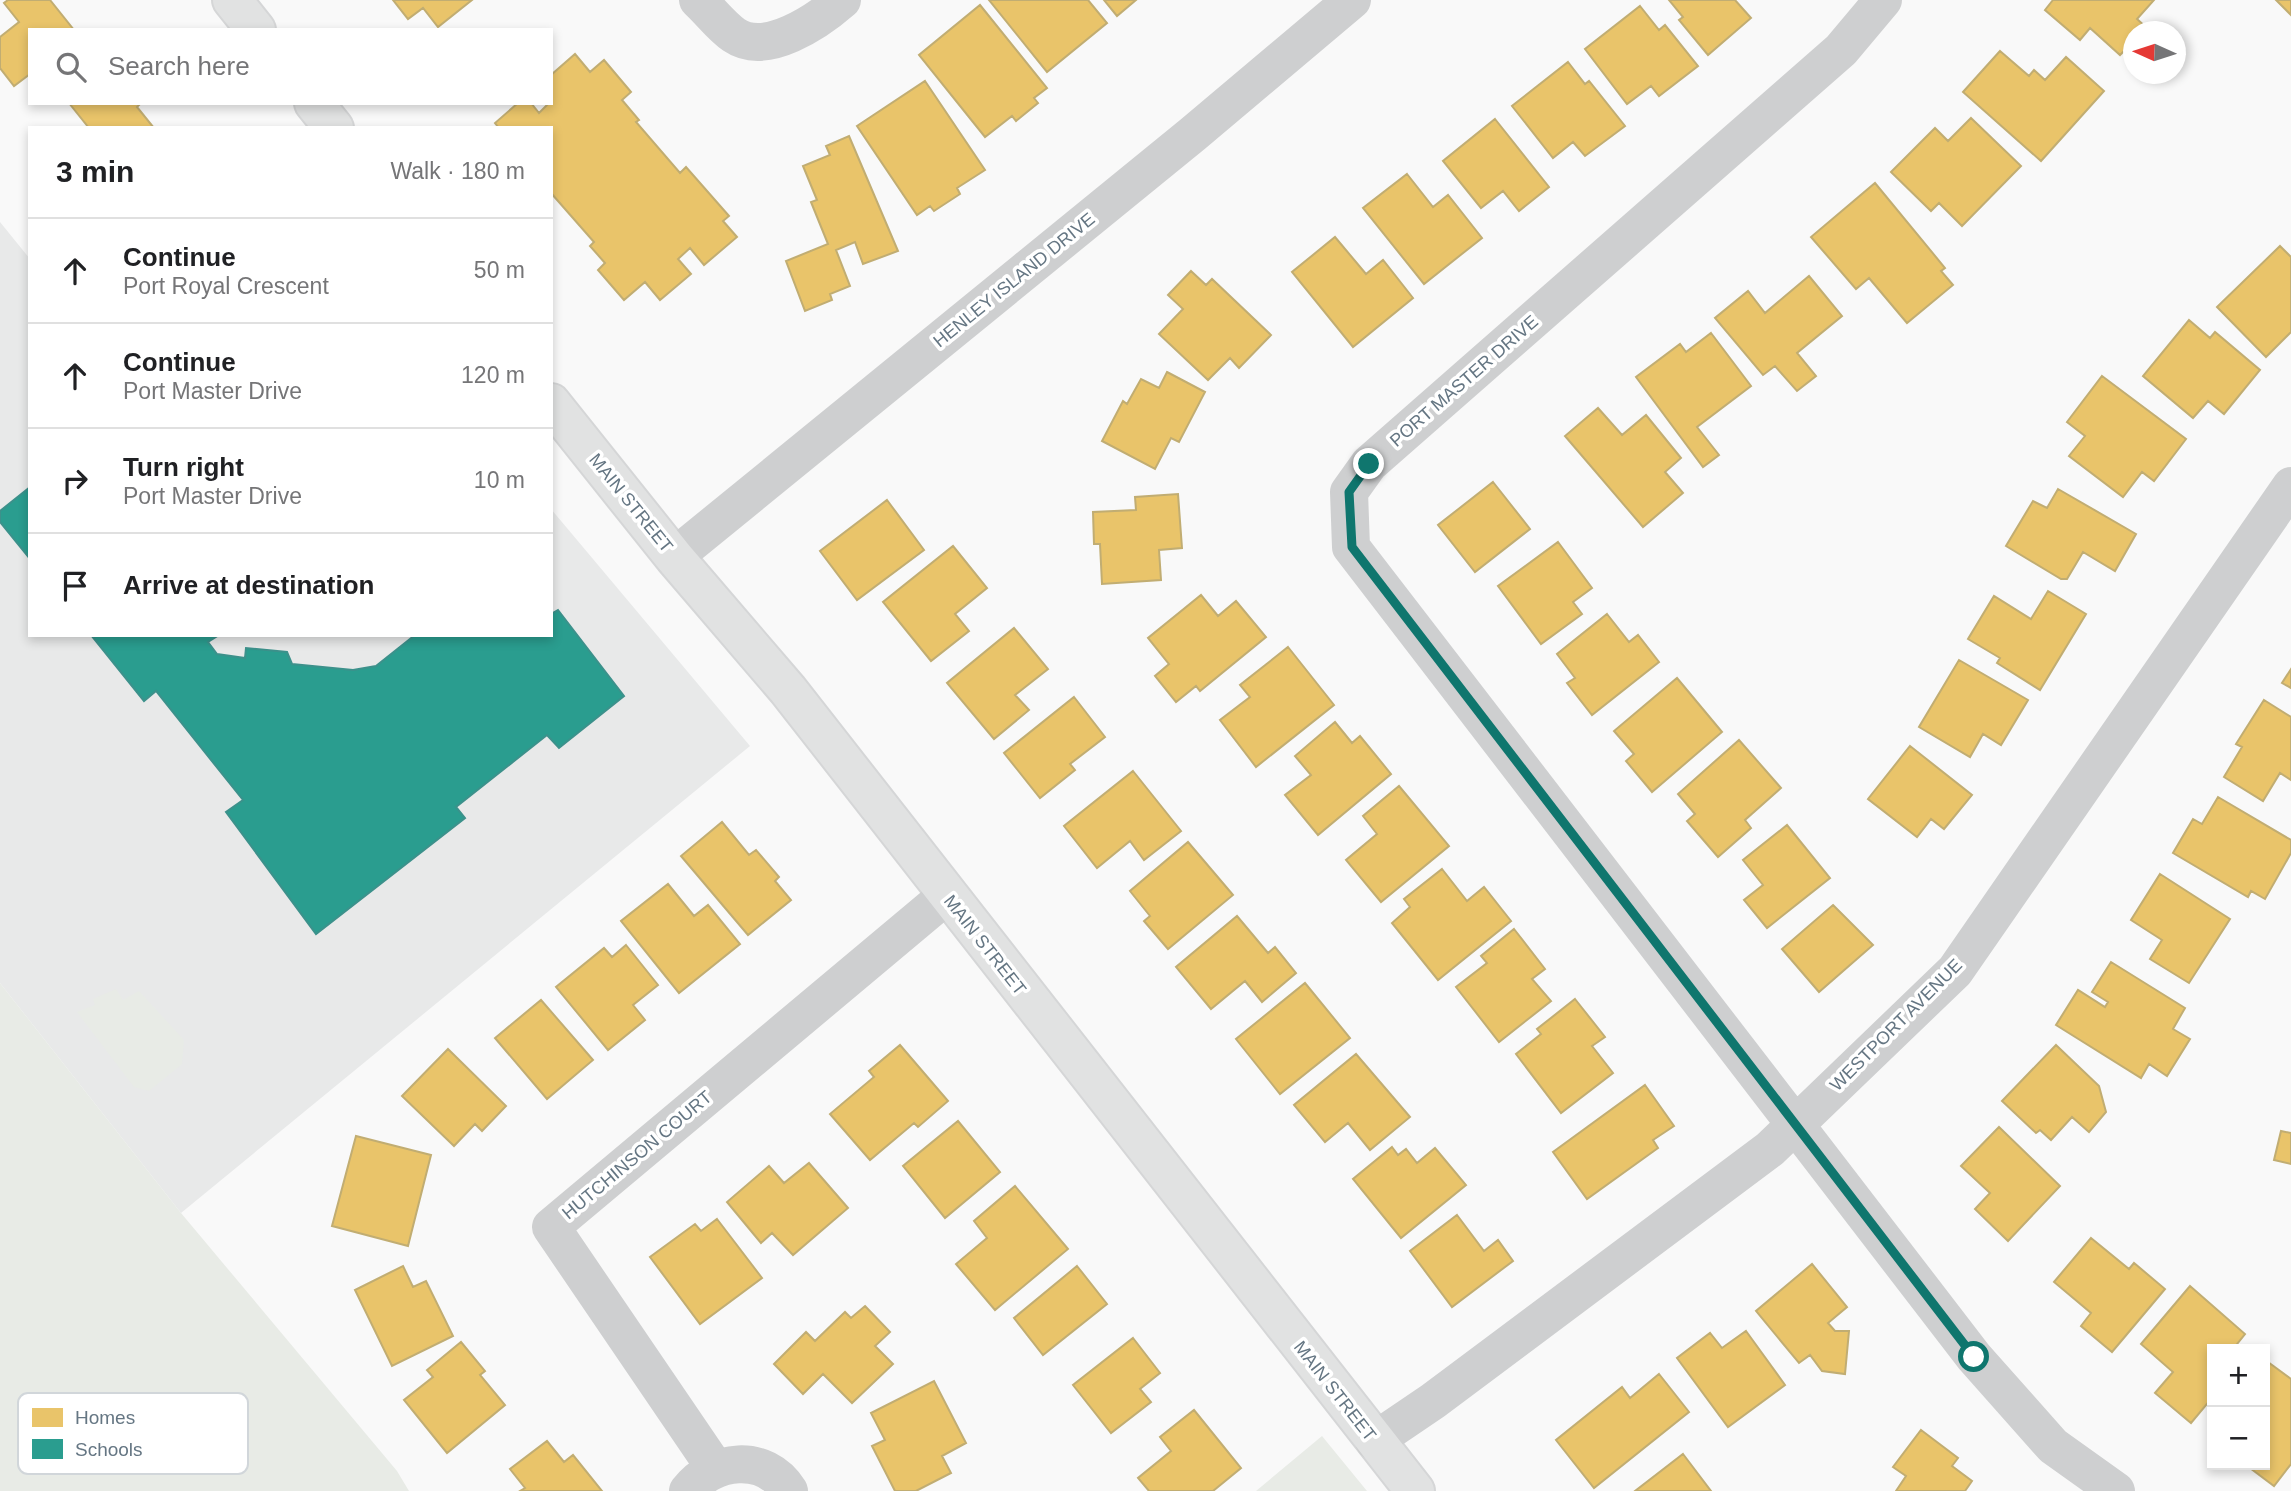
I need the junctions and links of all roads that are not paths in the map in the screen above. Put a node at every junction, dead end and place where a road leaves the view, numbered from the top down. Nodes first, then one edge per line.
1 (232, 0) edge
2 (698, 0) edge
3 (842, 0) edge
4 (1352, 0) edge
5 (1884, 0) edge
6 (254, 28) edge
7 (316, 105) edge
8 (332, 126) edge
9 (556, 417) edge
10 (2291, 486) edge
11 (674, 557) junction
12 (946, 896) junction
13 (1794, 1127) junction
14 (1374, 1441) junction
15 (701, 1479) edge
16 (789, 1491) edge
17 (1415, 1491) edge
18 (2116, 1491) edge

1 - 6 main road
2 - 3 street
4 - 11 street, HENLEY ISLAND DRIVE
5 - 13 street, PORT MASTER DRIVE
7 - 8 main road
9 - 11 main road, MAIN STREET
10 - 13 street, WESTPORT AVENUE
11 - 12 main road, MAIN STREET
12 - 14 main road, MAIN STREET
12 - 15 street, HUTCHINSON COURT
13 - 14 street, WESTPORT AVENUE
13 - 18 street, PORT MASTER DRIVE
14 - 17 main road, MAIN STREET
15 - 16 street, HUTCHINSON COURT

